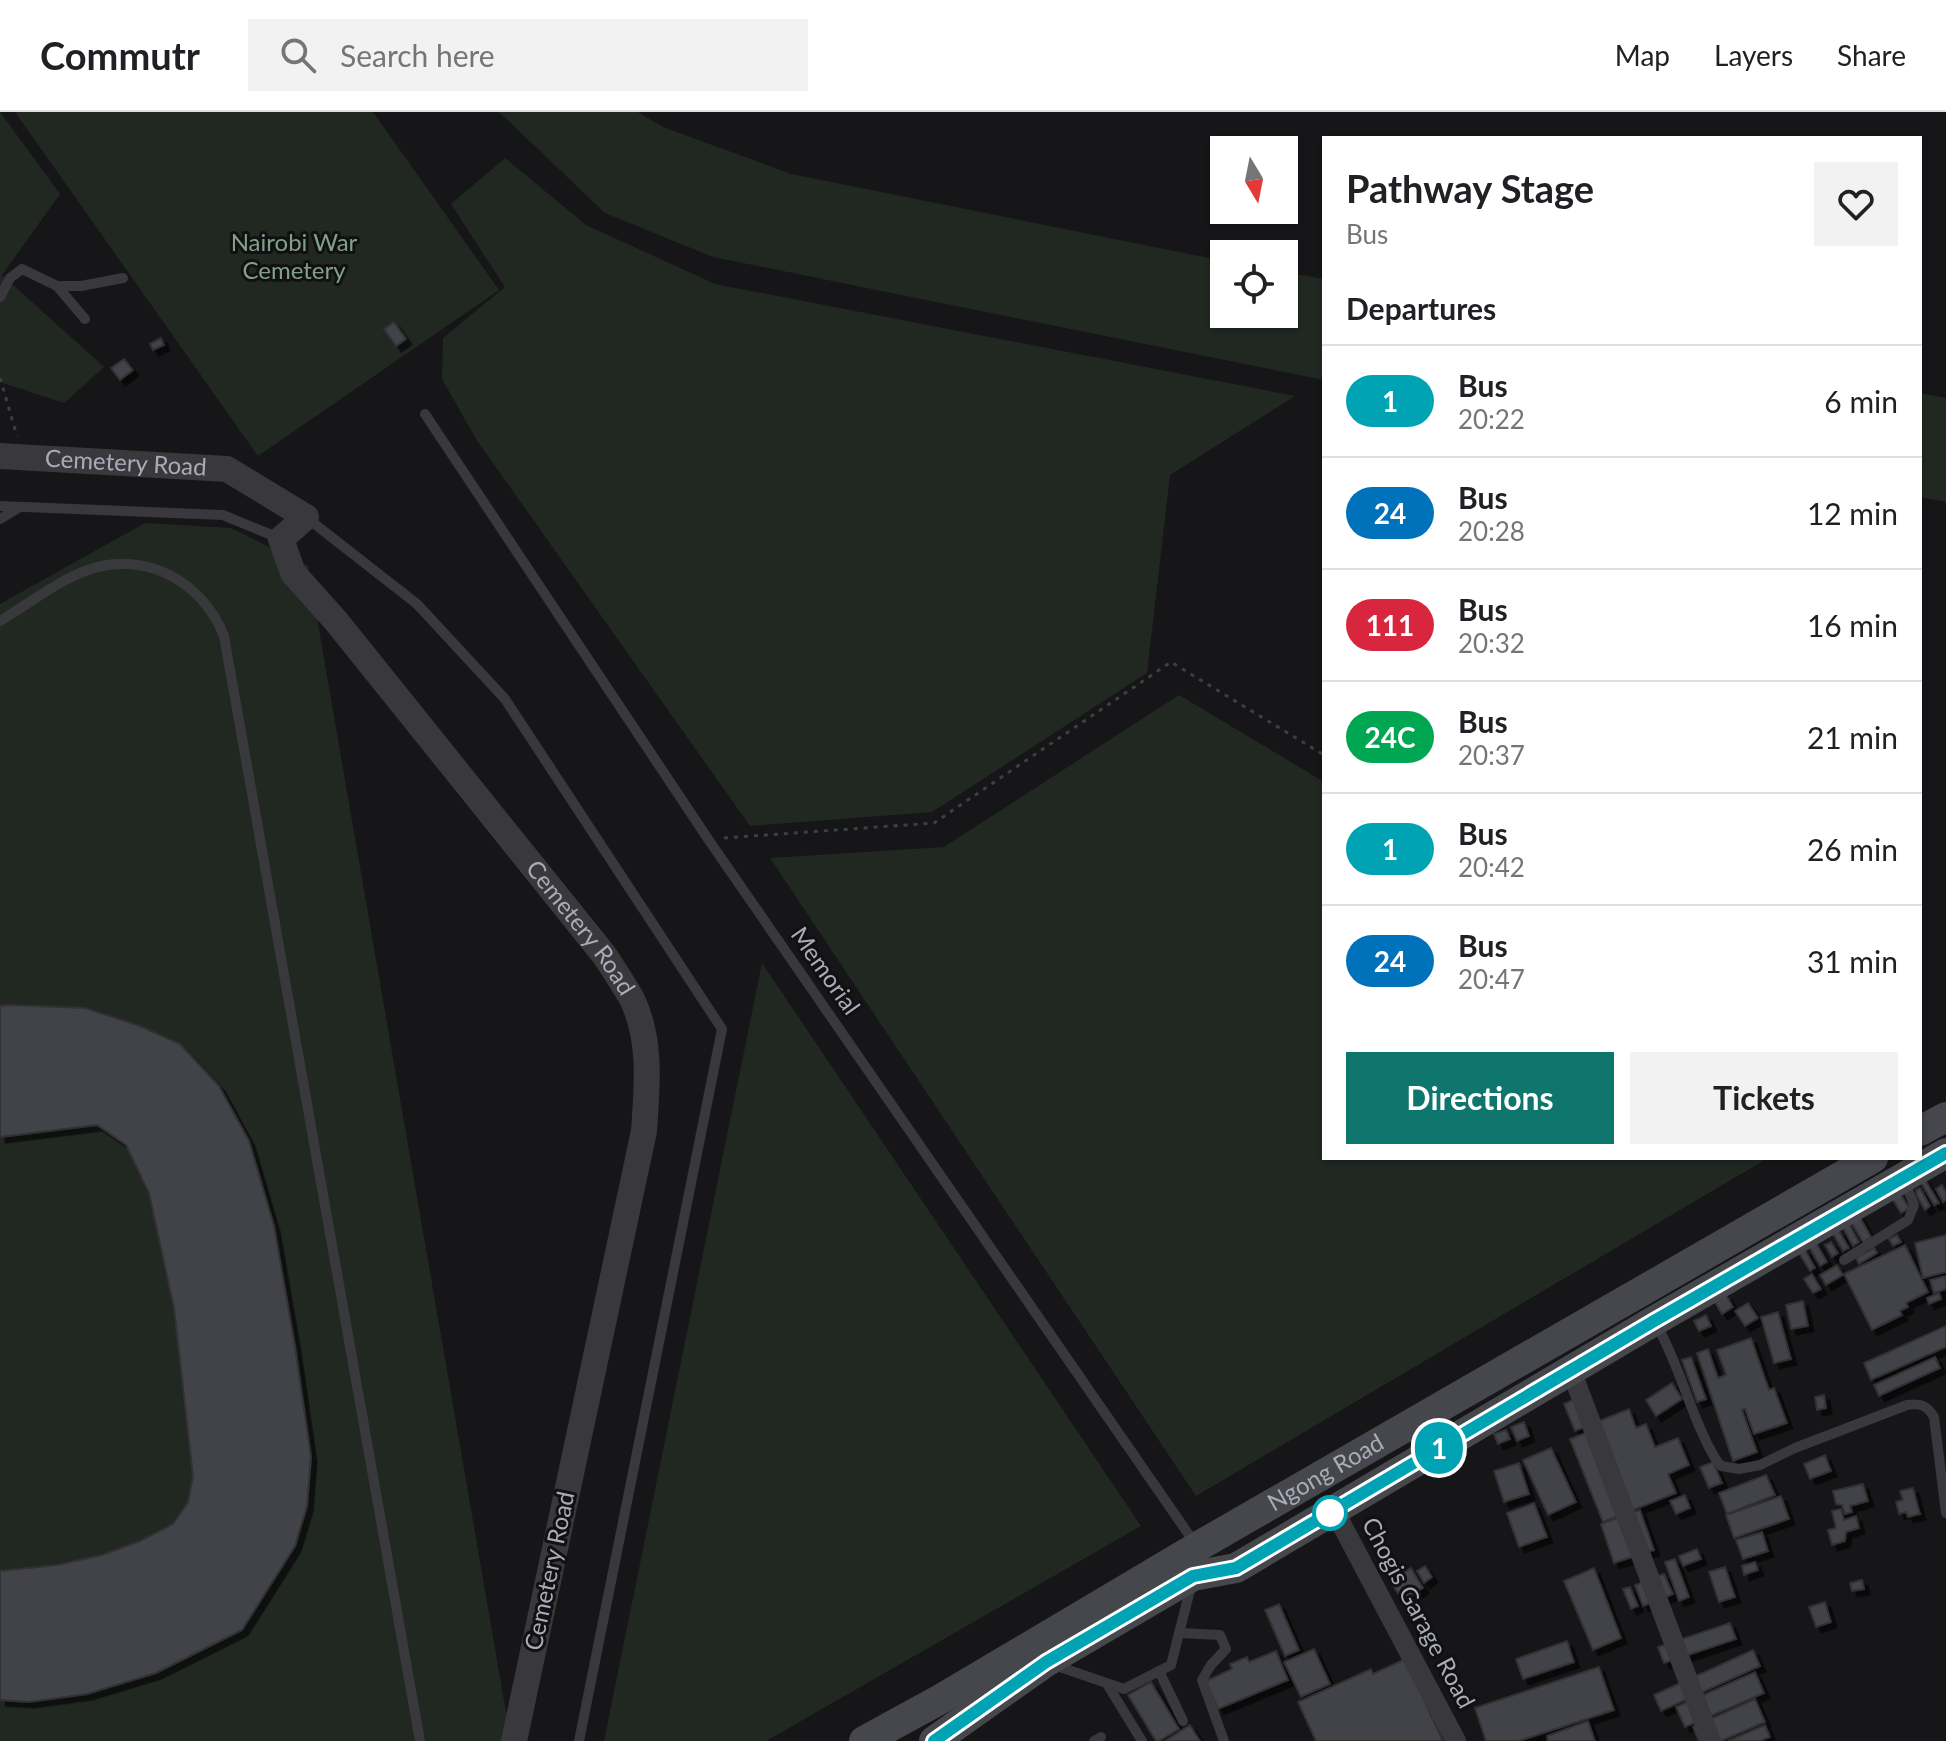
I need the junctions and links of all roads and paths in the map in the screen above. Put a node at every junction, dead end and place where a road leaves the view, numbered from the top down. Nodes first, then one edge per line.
1 (123, 278) dead end
2 (57, 286) junction
3 (0, 297) edge
4 (85, 319) dead end
5 (0, 378) edge
6 (425, 414) dead end
7 (12, 456) edge
8 (0, 506) edge
9 (22, 506) junction
10 (306, 517) junction
11 (0, 519) edge
12 (281, 539) junction
13 (0, 621) edge
14 (1322, 754) edge
15 (708, 839) junction
16 (1946, 1117) edge
17 (1922, 1130) edge
18 (1946, 1153) edge
19 (1870, 1160) edge
20 (1903, 1178) junction
21 (1844, 1260) dead end
22 (1654, 1321) junction
23 (1571, 1370) junction
24 (1334, 1510) junction
25 (1946, 1513) edge
26 (1195, 1561) junction
27 (1179, 1633) junction
28 (1046, 1662) junction
29 (1159, 1671) junction
30 (1107, 1684) junction
31 (1183, 1721) dead end
32 (420, 1741) edge
33 (514, 1741) edge
34 (579, 1741) edge
35 (864, 1741) edge
36 (934, 1741) edge
37 (1142, 1741) edge
38 (1224, 1741) edge
39 (1456, 1741) edge
40 (1711, 1741) edge

1 - 2 lane
2 - 3 lane
2 - 4 lane
5 - 7 path
6 - 15 lane, Memorial
7 - 10 street, Cemetery Road
8 - 9 lane
9 - 11 lane
9 - 12 lane
10 - 12 street
10 - 34 lane
12 - 33 street, Cemetery Road
13 - 32 lane
14 - 15 path
15 - 26 lane, Memorial
16 - 17 main road
18 - 20 main road, Ngong Road
19 - 26 main road, Ngong Road
20 - 21 lane
20 - 22 main road, Ngong Road
22 - 23 main road, Ngong Road
22 - 25 lane
23 - 24 main road, Ngong Road
23 - 40 street
24 - 26 main road, Ngong Road
24 - 39 street, Chogis Garage Road
26 - 27 lane
26 - 28 main road, Ngong Road
26 - 35 main road, Ngong Road
27 - 29 lane
27 - 38 lane
28 - 30 lane
28 - 36 main road, Ngong Road
29 - 30 lane
29 - 31 lane
30 - 37 lane

